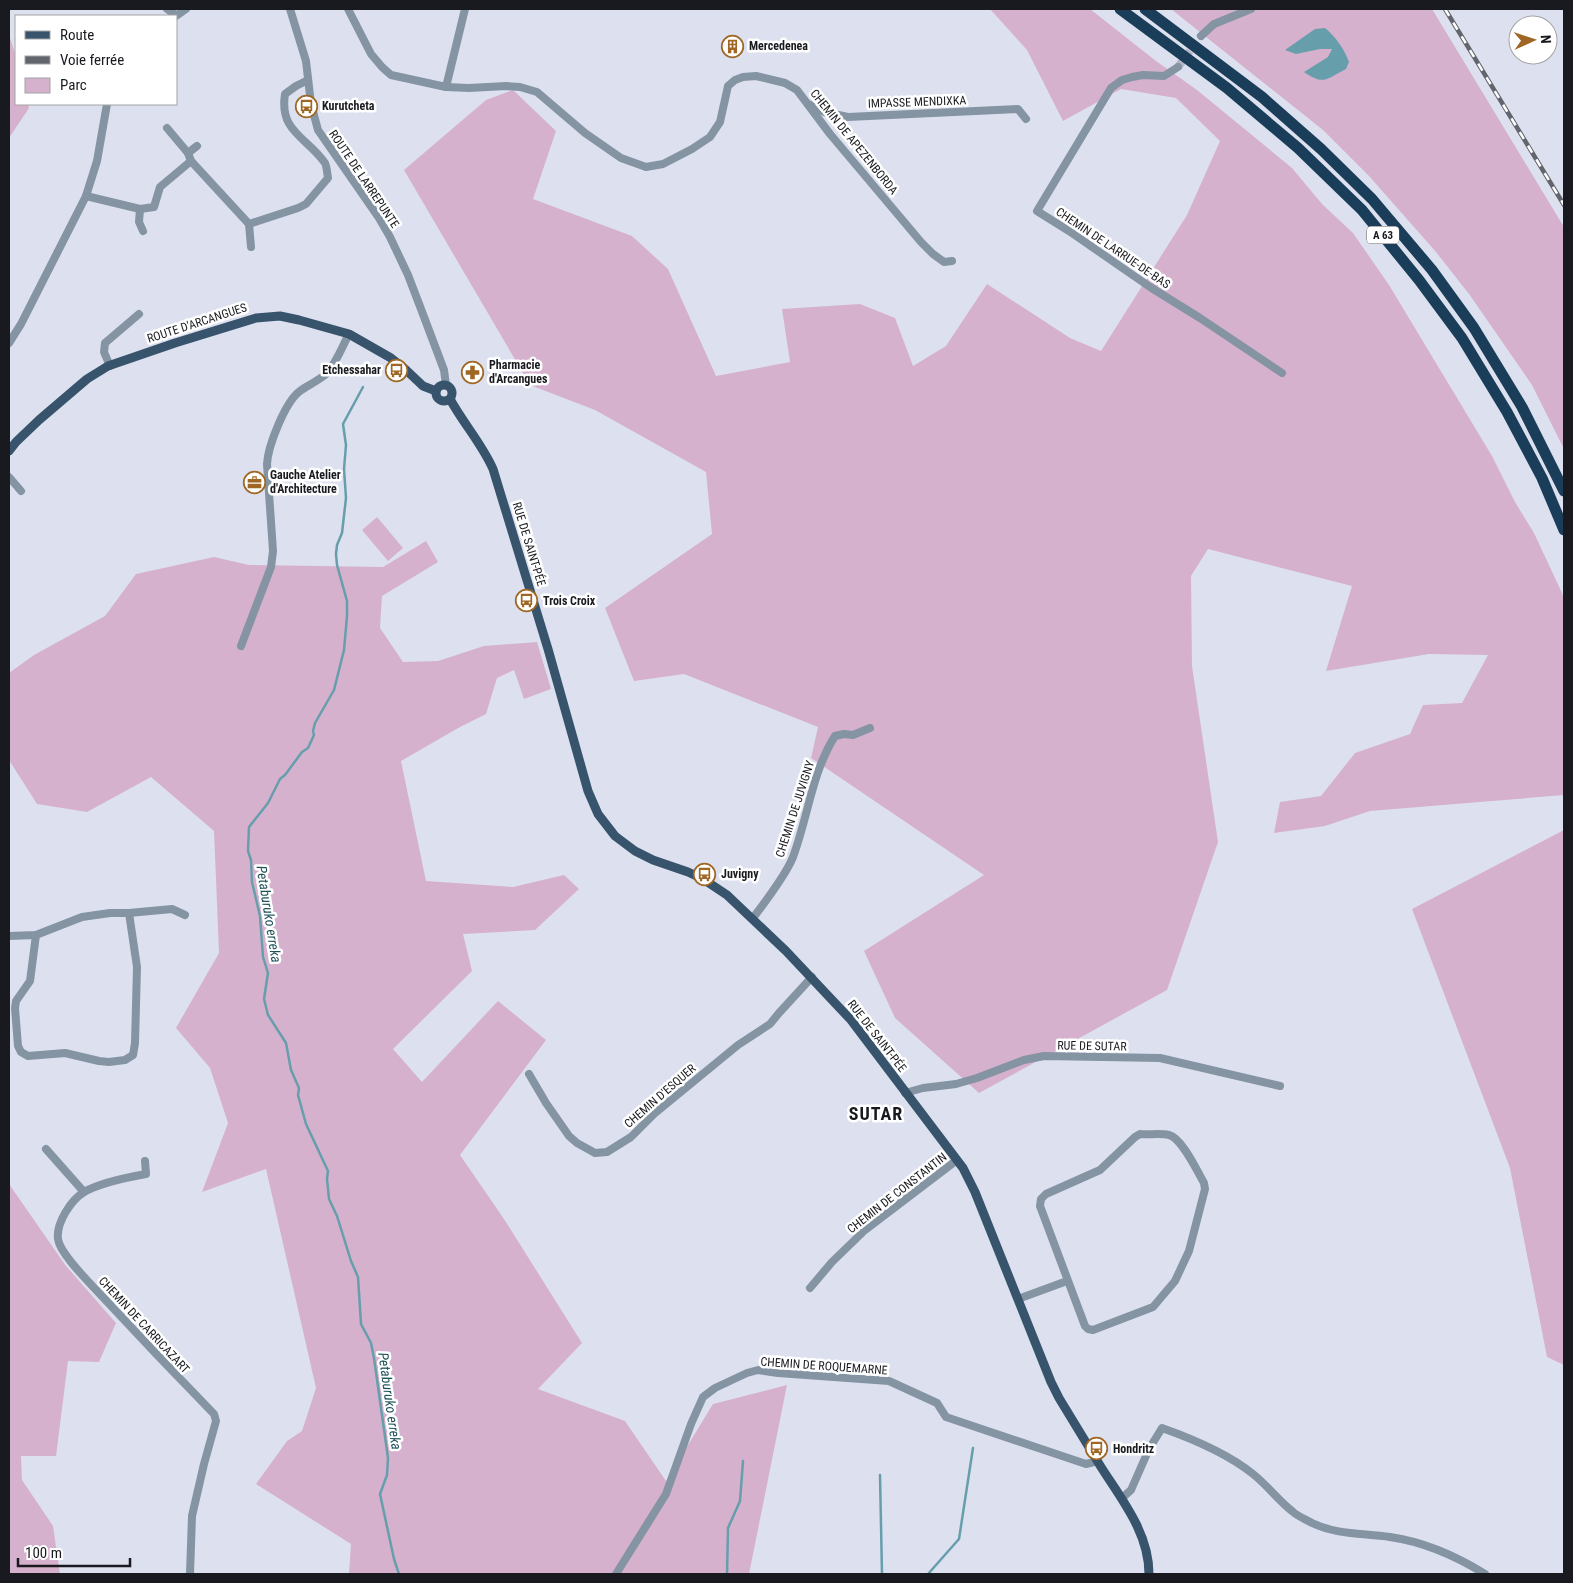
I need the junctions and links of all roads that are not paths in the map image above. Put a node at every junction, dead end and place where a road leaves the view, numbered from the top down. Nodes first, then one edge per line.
1 (290, 9) edge
2 (348, 9) edge
3 (465, 9) edge
4 (1120, 9) edge
5 (1145, 9) edge
6 (1251, 9) edge
7 (1201, 36) tunnel mouth
8 (1178, 67) tunnel mouth
9 (308, 80) junction
10 (446, 87) junction
11 (808, 103) junction
12 (107, 105) edge
13 (1026, 119) dead end
14 (167, 128) dead end
15 (197, 146) dead end
16 (188, 153) junction
17 (191, 161) junction
18 (86, 196) junction
19 (140, 209) junction
20 (249, 224) junction
21 (143, 231) dead end
22 (251, 247) dead end
23 (952, 261) dead end
24 (138, 314) dead end
25 (349, 334) junction
26 (9, 343) edge
27 (110, 366) junction
28 (1282, 373) dead end
29 (446, 385) junction
30 (436, 391) junction
31 (450, 399) junction
32 (9, 451) edge
33 (9, 477) edge
34 (21, 491) dead end
35 (1564, 491) edge
36 (1564, 530) edge
37 (241, 646) dead end
38 (870, 728) dead end
39 (129, 913) junction
40 (185, 914) dead end
41 (753, 918) junction
42 (36, 935) junction
43 (9, 936) edge
44 (812, 977) junction
45 (529, 1074) dead end
46 (1280, 1086) dead end
47 (905, 1093) junction
48 (46, 1148) dead end
49 (957, 1160) junction
50 (145, 1161) dead end
51 (84, 1192) junction
52 (1067, 1281) junction
53 (810, 1288) dead end
54 (1018, 1299) junction
55 (1098, 1461) junction
56 (1122, 1498) junction
57 (190, 1574) edge
58 (616, 1574) edge
59 (1149, 1574) edge
60 (1485, 1574) edge

1 - 9 street, ROUTE DE LARREPUNTE
2 - 10 street, CHEMIN DE APEZENBORDA
3 - 10 street
4 - 36 highway, A 63
5 - 35 highway, A 63
6 - 7 street
8 - 28 street, CHEMIN DE LARRUE-DE-BAS
9 - 20 street
9 - 29 street, ROUTE DE LARREPUNTE
10 - 11 street, CHEMIN DE APEZENBORDA
11 - 13 street, IMPASSE MENDIXKA
11 - 23 street, CHEMIN DE APEZENBORDA
12 - 18 street
14 - 16 street
15 - 16 street
16 - 17 street
17 - 19 street
17 - 20 street
18 - 19 street
18 - 26 street
19 - 21 street
20 - 22 street
24 - 27 street
25 - 27 main road, ROUTE D'ARCANGUES
25 - 30 main road, ROUTE D'ARCANGUES
25 - 37 street
27 - 32 main road, ROUTE D'ARCANGUES
29 - 30 main road
29 - 31 main road
30 - 31 main road
31 - 41 main road, RUE DE SAINT-PÉE
33 - 34 street
38 - 41 street, CHEMIN DE JUVIGNY
39 - 40 street
39 - 42 street
39 - 42 street
41 - 44 main road, RUE DE SAINT-PÉE
42 - 43 street
44 - 45 street, CHEMIN D'ESQUER
44 - 47 main road, RUE DE SAINT-PÉE
46 - 47 street, RUE DE SUTAR
47 - 49 main road, RUE DE SAINT-PÉE
48 - 51 street
49 - 53 street, CHEMIN DE CONSTANTIN
49 - 54 main road, RUE DE SAINT-PÉE
50 - 51 street
51 - 57 street, CHEMIN DE CARRICAZART
52 - 52 street
52 - 54 street
54 - 55 main road
55 - 56 main road
55 - 58 street, CHEMIN DE ROQUEMARNE
56 - 59 main road
56 - 60 street

